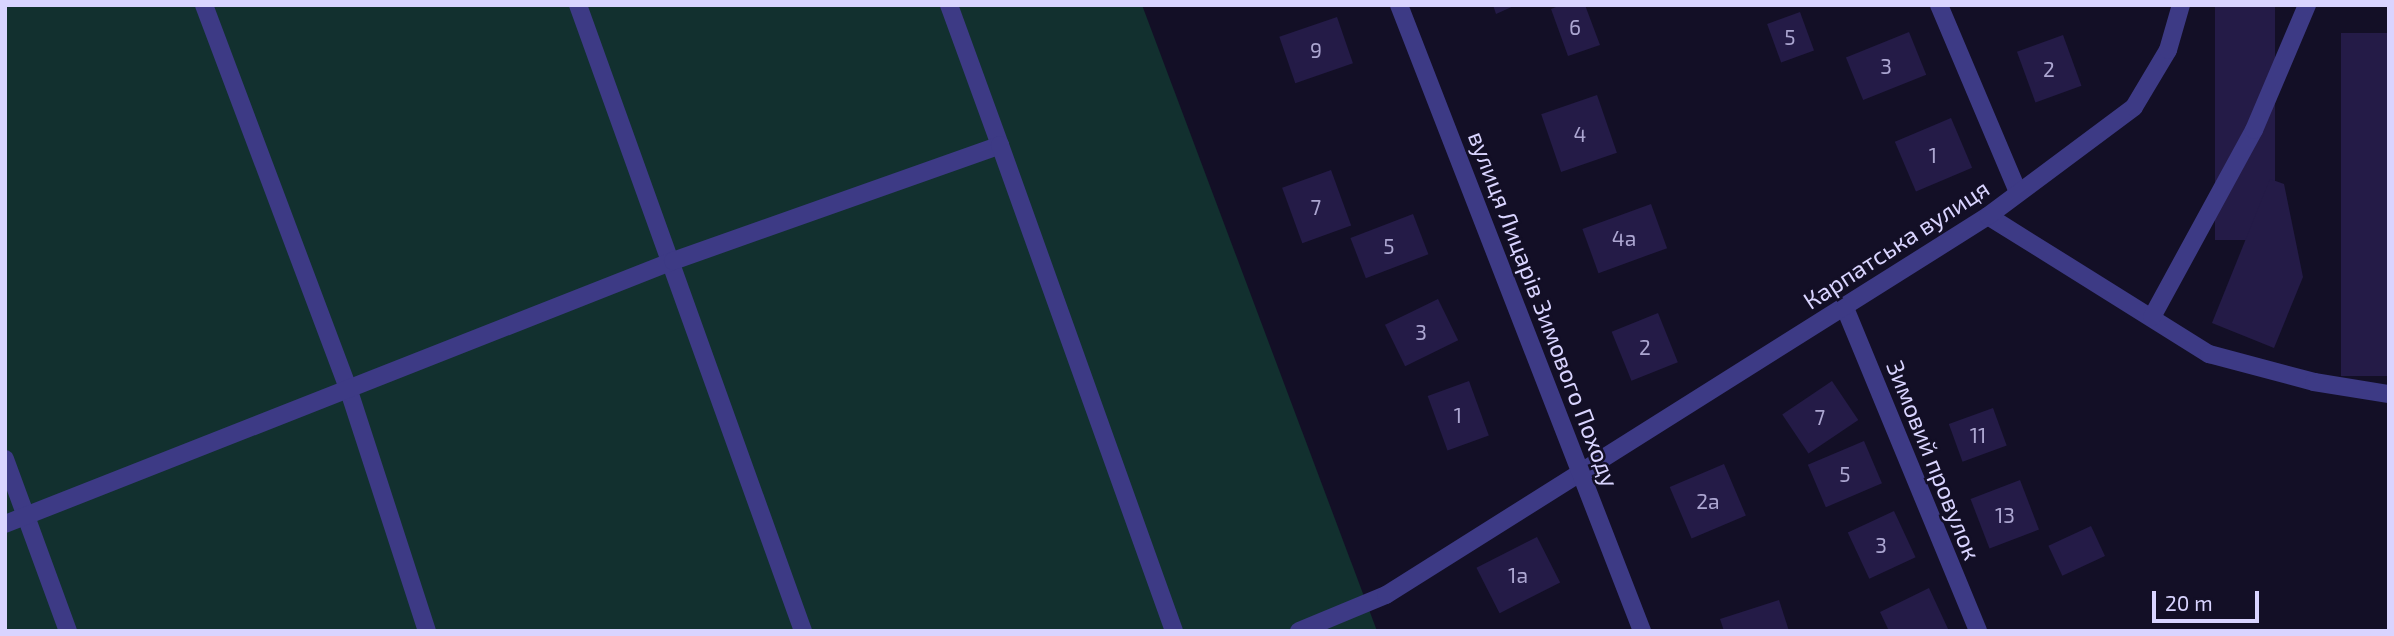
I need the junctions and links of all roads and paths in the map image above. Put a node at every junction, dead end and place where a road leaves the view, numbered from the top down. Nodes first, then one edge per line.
1 (204, 5) edge
2 (578, 5) edge
3 (949, 5) edge
4 (1399, 5) edge
5 (1939, 5) edge
6 (2181, 5) edge
7 (2308, 5) edge
8 (1000, 145) junction
9 (2018, 192) junction
10 (1988, 216) junction
11 (673, 261) junction
12 (1845, 308) junction
13 (2152, 317) junction
14 (349, 391) junction
15 (2389, 394) edge
16 (5, 459) edge
17 (1581, 472) junction
18 (27, 516) junction
19 (5, 524) edge
20 (68, 631) edge
21 (427, 631) edge
22 (803, 631) edge
23 (1174, 631) edge
24 (1299, 631) edge
25 (1642, 631) edge
26 (1978, 631) edge

1 - 14 street
2 - 11 street
3 - 8 street
4 - 17 street, вулиця Лицарів Зимового Походу
5 - 9 street
6 - 9 street, Карпатська вулиця
7 - 13 street
8 - 11 street
8 - 23 street
9 - 10 street, Карпатська вулиця
10 - 12 street, Карпатська вулиця
10 - 13 street
11 - 14 street
11 - 22 street
12 - 17 street, Карпатська вулиця
12 - 26 street, Зимовий провулок
13 - 15 street
14 - 18 street
14 - 21 street
16 - 18 street
17 - 24 street, Карпатська вулиця
17 - 25 street, вулиця Лицарів Зимового Походу
18 - 19 street
18 - 20 street

